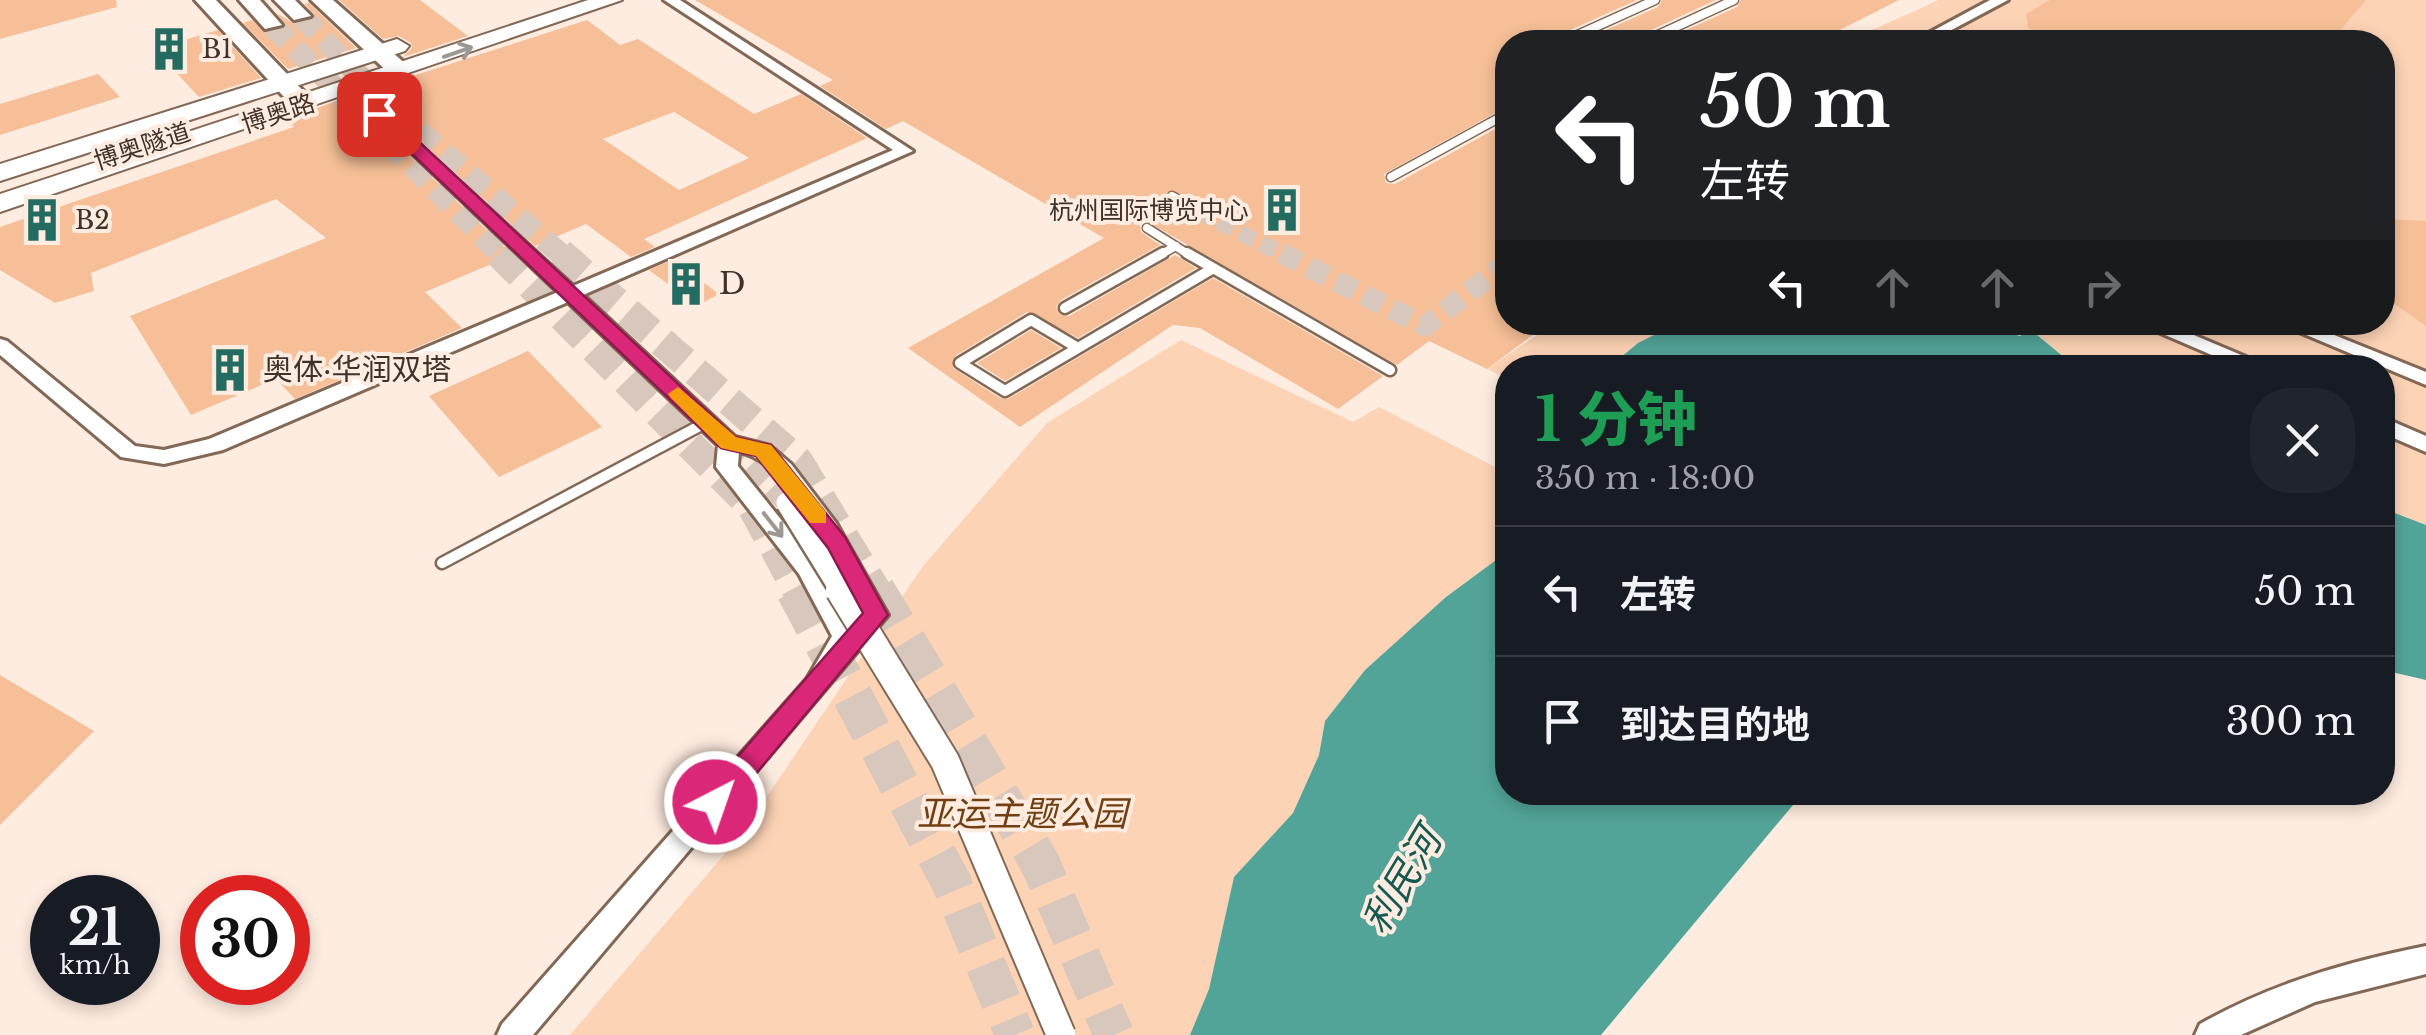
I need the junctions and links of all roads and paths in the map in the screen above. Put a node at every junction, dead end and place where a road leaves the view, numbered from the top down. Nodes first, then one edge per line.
1 (205, 0) edge
2 (248, 0) edge
3 (284, 0) edge
4 (321, 0) edge
5 (542, 0) edge
6 (612, 0) edge
7 (672, 0) edge
8 (1654, 0) edge
9 (1734, 0) edge
10 (2002, 0) edge
11 (301, 16) tunnel mouth
12 (272, 25) tunnel mouth
13 (1588, 30) edge
14 (1670, 30) edge
15 (1943, 30) edge
16 (378, 52) junction
17 (400, 71) junction
18 (352, 88) junction
19 (294, 94) junction
20 (1495, 120) edge
21 (0, 173) edge
22 (1391, 178) dead end
23 (0, 192) edge
24 (1172, 196) dead end
25 (0, 204) edge
26 (1187, 204) tunnel mouth
27 (1147, 228) dead end
28 (1176, 246) junction
29 (1212, 269) junction
30 (571, 290) junction
31 (1065, 308) dead end
32 (2177, 335) edge
33 (2316, 335) edge
34 (0, 345) edge
35 (1078, 348) junction
36 (2229, 355) edge
37 (2366, 355) edge
38 (2395, 367) edge
39 (1390, 370) dead end
40 (2426, 379) edge
41 (708, 422) junction
42 (2395, 430) edge
43 (728, 443) junction
44 (2426, 445) edge
45 (786, 503) tunnel mouth
46 (442, 563) dead end
47 (816, 686) junction
48 (2426, 960) edge
49 (513, 1035) edge
50 (1061, 1035) edge
51 (2210, 1035) edge

1 - 19 main road
2 - 12 main road
3 - 11 main road
4 - 16 main road
5 - 16 main road, 博奥路
17 -> 6 main road, 博奥路
7 - 30 street
8 - 13 lane
9 - 14 lane
10 - 15 street
16 - 17 main road
16 - 19 main road, 博奥路
17 - 18 main road, 博奥路
17 - 19 main road, 博奥隧道
18 - 19 main road, 博奥路
18 - 30 street
19 - 21 main road, 博奥路
19 - 23 main road, 博奥隧道
19 - 25 main road, 博奥路
20 - 22 lane
24 - 26 lane
27 - 28 lane
28 - 29 lane
28 - 31 lane
29 - 35 lane
29 - 39 lane
30 - 34 street
30 - 41 street
32 - 36 street
33 - 37 street
35 - 35 lane
38 - 40 street
41 - 43 street
41 - 46 lane
42 - 44 street
43 -> 47 street
43 - 47 street
45 - 50 street, bridge
47 - 49 street
48 - 51 street

